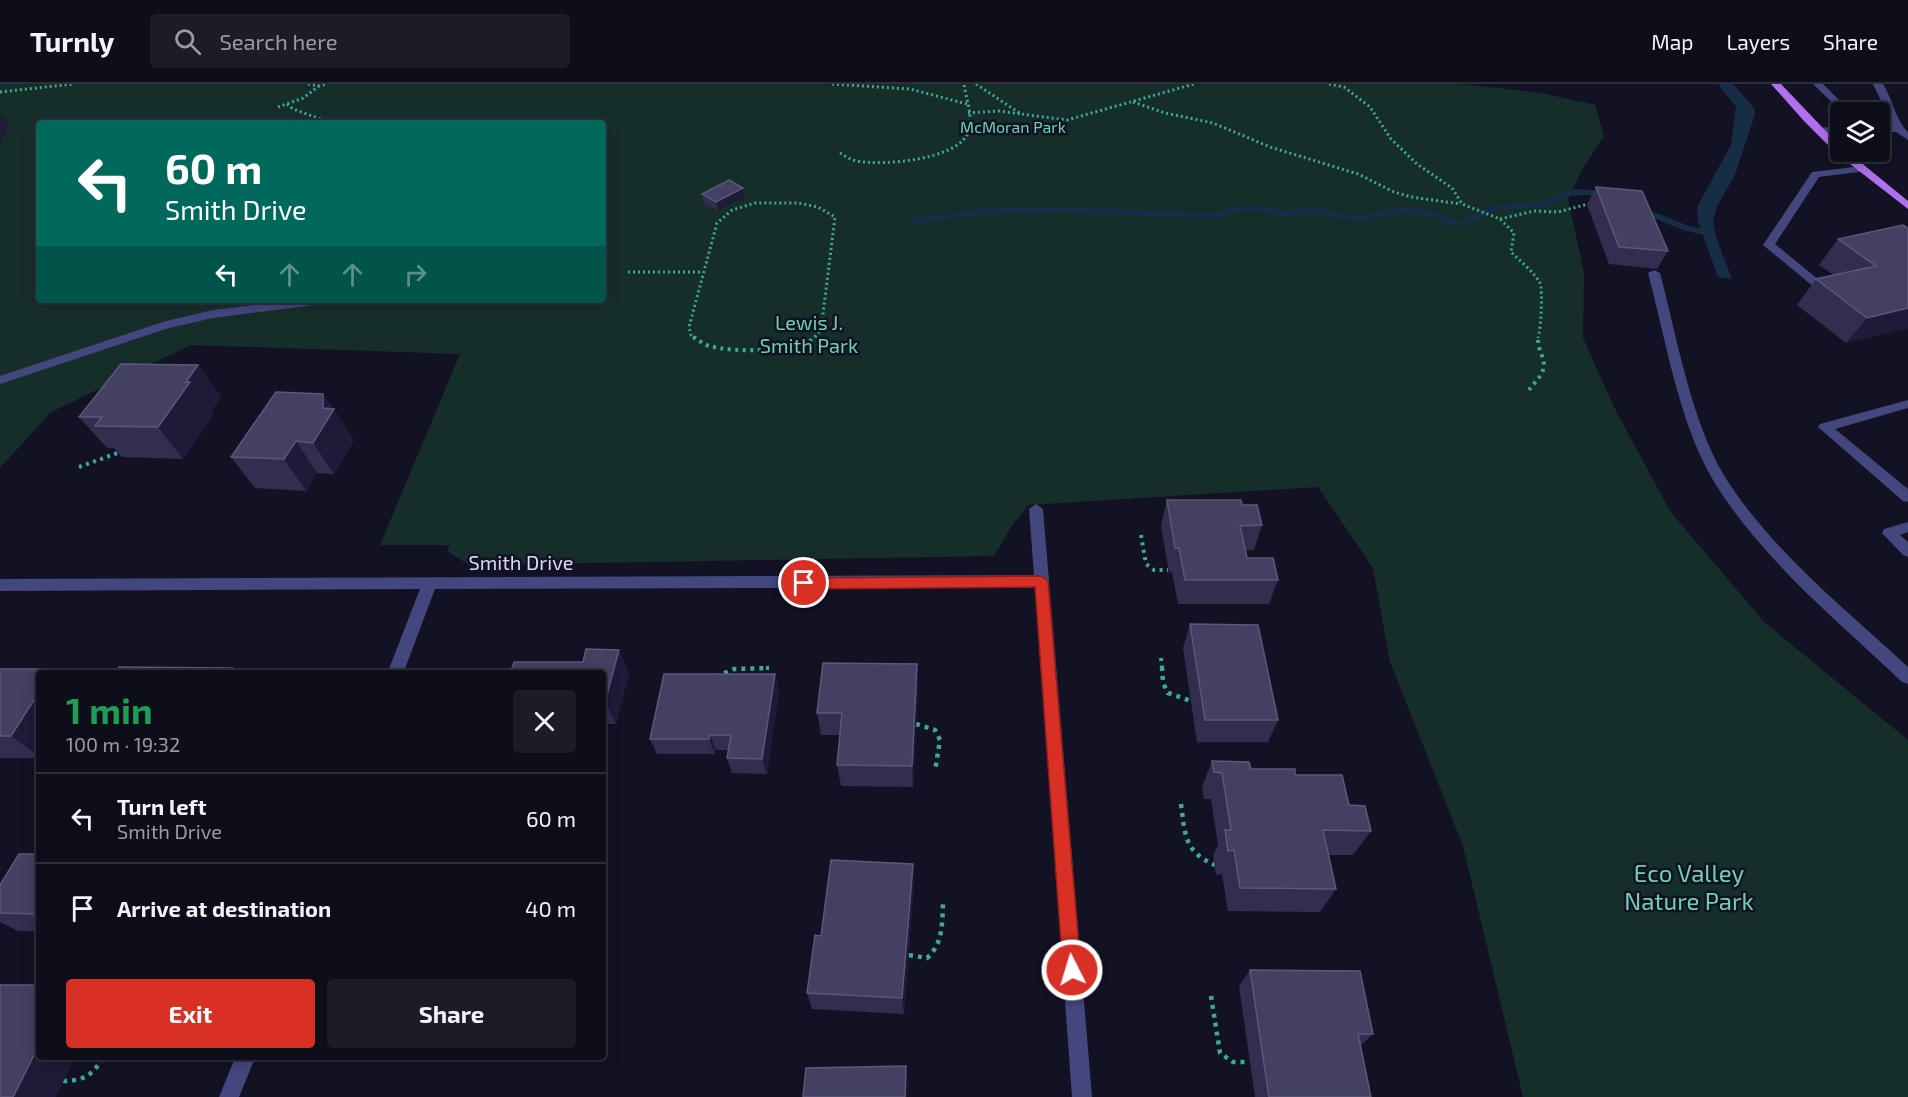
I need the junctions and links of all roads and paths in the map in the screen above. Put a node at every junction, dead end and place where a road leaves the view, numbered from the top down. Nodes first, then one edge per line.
1 (73, 84) edge
2 (308, 84) edge
3 (327, 84) edge
4 (832, 84) edge
5 (964, 84) edge
6 (976, 84) edge
7 (1194, 84) edge
8 (1329, 84) edge
9 (1776, 84) edge
10 (1818, 84) edge
11 (1878, 84) edge
12 (319, 86) junction
13 (0, 92) edge
14 (1133, 102) junction
15 (1837, 102) edge
16 (287, 104) junction
17 (967, 104) junction
18 (278, 107) dead end
19 (968, 113) junction
20 (1021, 114) junction
21 (323, 120) edge
22 (1890, 129) edge
23 (1899, 129) junction
24 (1830, 130) edge
25 (1819, 131) junction
26 (1908, 137) edge
27 (1830, 141) edge
28 (840, 153) dead end
29 (1854, 162) edge
30 (1862, 169) junction
31 (1462, 204) junction
32 (1597, 204) edge
33 (1908, 206) edge
34 (1500, 219) junction
35 (628, 272) dead end
36 (704, 272) junction
37 (1654, 273) dead end
38 (1824, 289) edge
39 (299, 303) edge
40 (0, 380) edge
41 (1529, 390) dead end
42 (1908, 404) edge
43 (129, 449) edge
44 (79, 468) dead end
45 (1908, 497) edge
46 (1036, 510) dead end
47 (1908, 527) edge
48 (1141, 535) dead end
49 (1908, 551) edge
50 (1168, 570) dead end
51 (1041, 581) junction
52 (429, 584) junction
53 (0, 585) edge
54 (1161, 658) dead end
55 (769, 668) dead end
56 (397, 670) edge
57 (1908, 677) edge
58 (716, 684) edge
59 (1191, 701) dead end
60 (916, 724) edge
61 (935, 771) dead end
62 (1181, 804) dead end
63 (1215, 865) dead end
64 (943, 903) dead end
65 (909, 955) edge
66 (1211, 996) dead end
67 (102, 1060) edge
68 (244, 1060) edge
69 (1249, 1062) dead end
70 (63, 1082) dead end
71 (229, 1097) edge
72 (1082, 1097) edge

1 - 13 path
2 - 12 path
3 - 12 path
4 - 17 path
5 - 17 path
6 - 20 path
7 - 14 path
8 - 31 path
9 - 25 main road
10 - 15 street
11 - 23 street
12 - 16 path
14 - 20 path
14 - 31 path
16 - 18 path
16 - 21 path
17 - 19 path
19 - 20 path
19 - 28 path
22 - 23 street
23 - 26 street
24 - 25 street
25 - 27 main road
29 - 30 main road
30 - 33 main road
30 - 38 street
31 - 34 path
32 - 34 path
34 - 41 path
35 - 36 path
36 - 36 path
37 - 57 street
39 - 40 street
42 - 45 street
43 - 44 path
46 - 51 street
47 - 49 street
48 - 50 path
51 - 52 street, Smith Drive
51 - 72 street
52 - 53 street, Smith Drive
52 - 56 street
54 - 59 path
55 - 58 path
60 - 61 path
62 - 63 path
64 - 65 path
66 - 69 path
67 - 70 path
68 - 71 street

